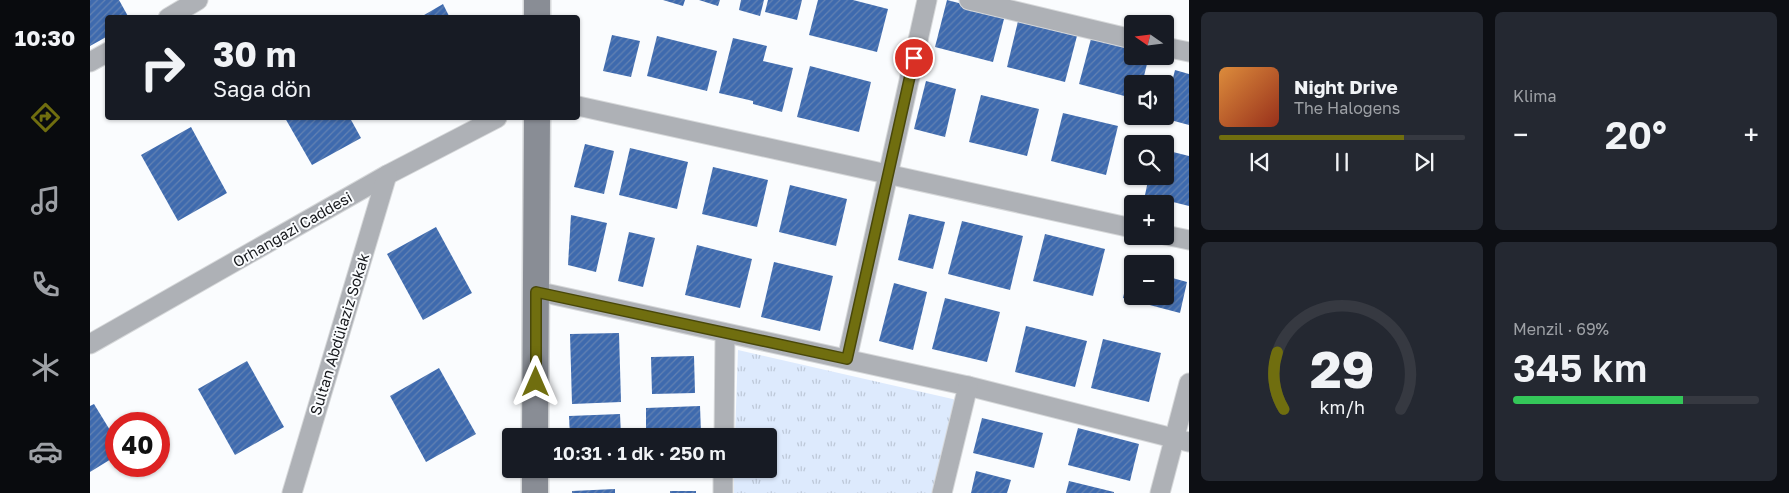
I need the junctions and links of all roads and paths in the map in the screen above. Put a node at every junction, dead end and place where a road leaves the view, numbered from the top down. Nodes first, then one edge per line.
1 (198, 0) edge
2 (537, 0) edge
3 (927, 0) edge
4 (969, 0) edge
5 (173, 15) edge
6 (537, 15) edge
7 (1124, 37) edge
8 (1174, 49) edge
9 (1189, 52) edge
10 (105, 54) edge
11 (90, 62) edge
12 (580, 106) edge
13 (493, 120) edge
14 (537, 120) edge
15 (889, 174) junction
16 (387, 175) junction
17 (1124, 226) edge
18 (1174, 237) edge
19 (1189, 240) edge
20 (536, 292) junction
21 (725, 333) junction
22 (90, 344) edge
23 (847, 359) junction
24 (1189, 383) edge
25 (968, 386) junction
26 (536, 428) edge
27 (724, 428) edge
28 (1182, 439) edge
29 (535, 478) edge
30 (723, 478) edge
31 (292, 493) edge
32 (535, 493) edge
33 (723, 493) edge
34 (942, 493) edge
35 (1160, 493) edge

1 - 5 street
2 - 6 street
3 - 15 street
4 - 7 street
8 - 9 street
10 - 11 street
12 - 15 street
13 - 16 street, Orhangazi Caddesi
14 - 20 street
15 - 17 street
15 - 23 street
16 - 22 street, Orhangazi Caddesi
16 - 31 street, Sultan Abdülaziz Sokak
18 - 19 street
20 - 21 street
20 - 26 street
21 - 23 street
21 - 27 street
23 - 25 street
24 - 28 street
25 - 28 street
25 - 34 street
28 - 35 street
29 - 32 street
30 - 33 street

